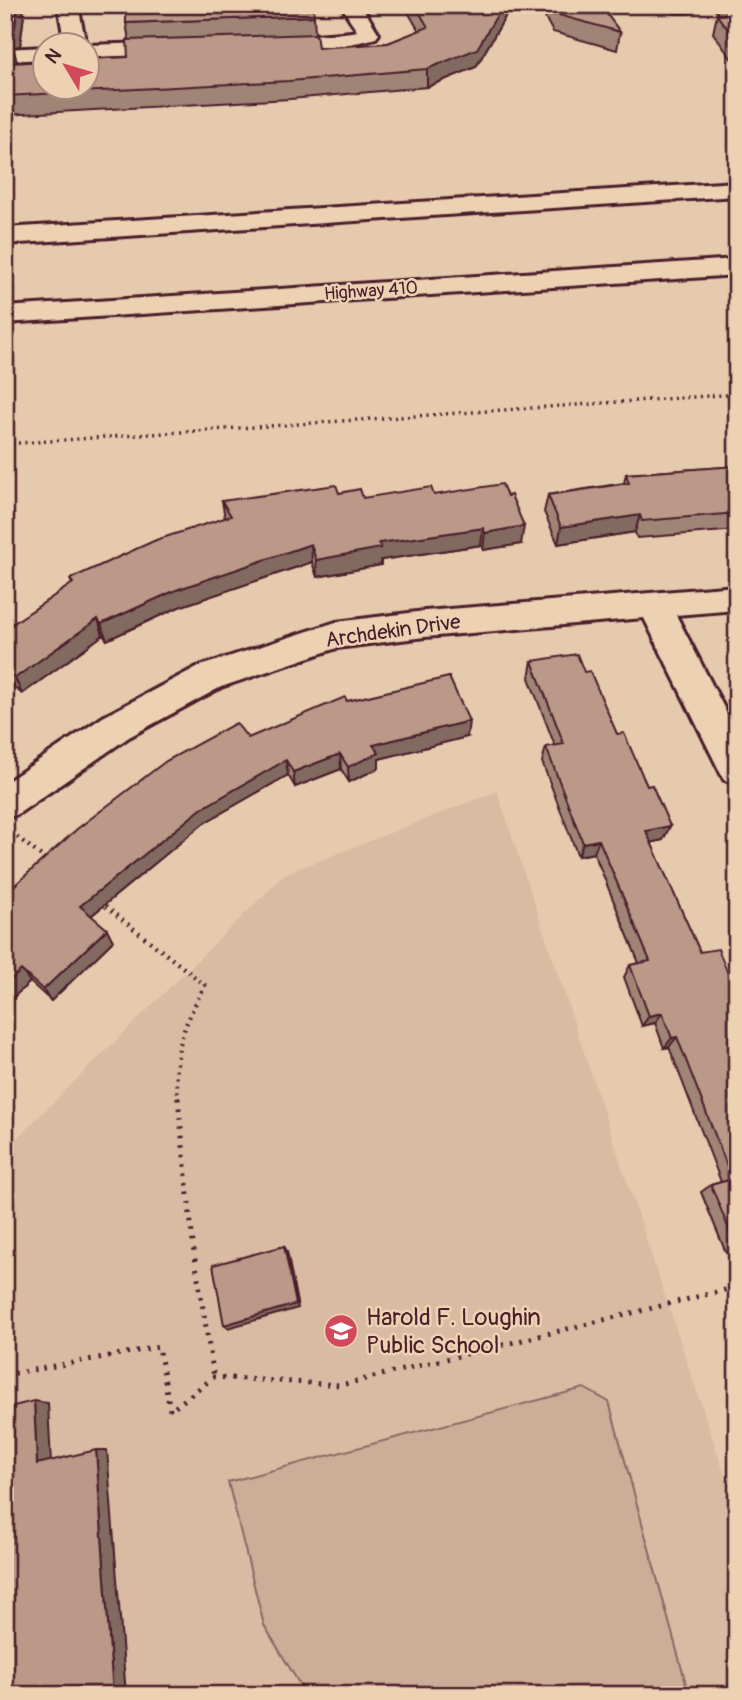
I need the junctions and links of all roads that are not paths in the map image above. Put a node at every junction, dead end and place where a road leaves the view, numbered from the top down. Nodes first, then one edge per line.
1 (68, 5) edge
2 (351, 5) edge
3 (674, 5) edge
4 (691, 5) edge
5 (73, 32) edge
6 (240, 46) edge
7 (199, 47) edge
8 (102, 50) edge
9 (32, 54) edge
10 (5, 55) edge
11 (737, 189) edge
12 (5, 236) edge
13 (737, 267) edge
14 (5, 315) edge
15 (737, 598) edge
16 (654, 605) junction
17 (737, 769) edge
18 (8, 803) edge

1 - 5 main road
2 - 6 main road
3 - 4 main road
7 - 8 main road
9 - 10 main road
11 - 12 main road
13 - 14 main road, Highway 410
15 - 16 main road, Archdekin Drive
16 - 17 main road
16 - 18 main road, Archdekin Drive

